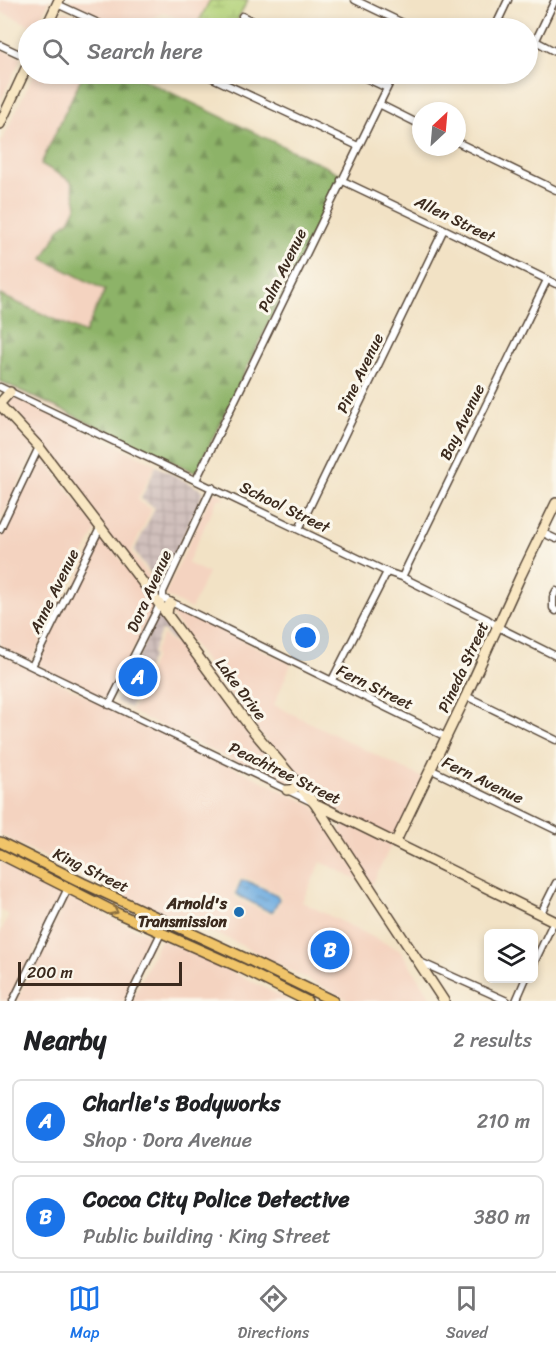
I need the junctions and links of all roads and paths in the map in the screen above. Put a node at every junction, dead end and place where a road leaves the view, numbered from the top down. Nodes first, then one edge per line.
1 (355, 0) edge
2 (508, 0) edge
3 (555, 0) edge
4 (58, 2) edge
5 (242, 16) dead end
6 (51, 18) edge
7 (89, 18) edge
8 (246, 18) edge
9 (392, 18) edge
10 (499, 18) edge
11 (538, 36) edge
12 (538, 43) edge
13 (0, 45) edge
14 (556, 52) edge
15 (18, 53) edge
16 (19, 84) edge
17 (225, 84) edge
18 (378, 84) edge
19 (389, 84) edge
20 (387, 88) junction
21 (379, 104) junction
22 (412, 120) edge
23 (0, 124) edge
24 (358, 146) junction
25 (466, 146) edge
26 (341, 180) junction
27 (556, 190) edge
28 (444, 229) junction
29 (547, 280) junction
30 (556, 284) edge
31 (0, 387) edge
32 (10, 392) junction
33 (0, 404) edge
34 (39, 447) junction
35 (196, 480) junction
36 (212, 487) junction
37 (556, 503) edge
38 (100, 528) junction
39 (0, 529) edge
40 (299, 529) junction
41 (542, 532) junction
42 (556, 539) edge
43 (387, 572) junction
44 (402, 577) junction
45 (556, 591) edge
46 (165, 602) junction
47 (555, 610) edge
48 (498, 627) junction
49 (0, 651) edge
50 (556, 656) edge
51 (32, 666) junction
52 (333, 680) junction
53 (466, 696) junction
54 (109, 705) junction
55 (446, 737) junction
56 (556, 740) edge
57 (430, 769) junction
58 (296, 781) junction
59 (287, 790) junction
60 (315, 804) junction
61 (347, 820) junction
62 (556, 830) edge
63 (338, 837) junction
64 (0, 842) edge
65 (395, 843) junction
66 (0, 848) edge
67 (0, 854) edge
68 (81, 883) junction
69 (556, 883) edge
70 (68, 888) junction
71 (540, 915) junction
72 (555, 921) edge
73 (161, 933) junction
74 (209, 942) junction
75 (538, 955) edge
76 (220, 959) junction
77 (418, 961) junction
78 (271, 971) junction
79 (524, 983) edge
80 (13, 1001) edge
81 (128, 1001) edge
82 (307, 1001) edge
83 (333, 1001) edge
84 (444, 1001) edge
85 (507, 1001) edge
86 (516, 1001) edge

1 - 9 street
2 - 10 street
3 - 11 street
4 - 6 street
4 - 7 street
5 - 8 street
12 - 14 street
13 - 15 street
16 - 23 street
17 - 24 street
18 - 20 street
19 - 20 street, Palm Avenue
20 - 21 street, Palm Avenue
21 - 22 street
21 - 24 street, Palm Avenue
24 - 26 street, Palm Avenue
25 - 27 street
26 - 28 street, Allen Street
26 - 35 street, Palm Avenue
28 - 29 street, Allen Street
28 - 40 street, Pine Avenue
29 - 30 street, Allen Street
29 - 44 street, Bay Avenue
31 - 32 street, School Street
32 - 33 street
32 - 35 street, School Street
33 - 34 street, Lake Drive
34 - 38 street, Lake Drive
34 - 39 street
35 - 36 street, School Street
36 - 40 street, School Street
36 - 46 street, Dora Avenue
37 - 41 street, Pineda Street
38 - 46 street, Lake Drive
38 - 51 street, Anne Avenue
40 - 43 street, School Street
41 - 42 street
41 - 48 street, Pineda Street
43 - 44 street, School Street
43 - 52 street
44 - 48 street, School Street
45 - 47 street
46 - 52 street, Fern Street
46 - 54 street, Dora Avenue
46 - 58 street, Lake Drive
48 - 50 street, School Street
48 - 53 street, Pineda Street
49 - 51 street, Peachtree Street
51 - 54 street, Peachtree Street
52 - 55 street, Fern Street
53 - 55 street, Pineda Street
53 - 56 street
54 - 59 street, Peachtree Street
55 - 57 street, Pineda Street
57 - 62 street, Fern Avenue
57 - 65 street, Pineda Street
58 - 59 street
58 - 60 street, Lake Drive
59 - 60 street, Peachtree Street
60 - 61 street, Peachtree Street
60 - 63 street, Lake Drive
61 - 63 street
61 - 65 street, Peachtree Street
63 - 77 street, Lake Drive
64 - 68 main road, King Street
65 - 71 street, Peachtree Street
66 - 68 main road
67 - 70 main road, King Street
68 - 74 main road, King Street
69 - 71 street
70 -> 73 main road, King Street
70 - 80 street
71 - 72 street, Peachtree Street
72 - 75 street
73 - 74 main road
73 - 76 main road, King Street
73 - 81 street
74 - 78 main road, King Street
76 - 78 main road
76 - 82 main road, King Street
77 - 84 street, Lake Drive
77 - 85 street
78 - 83 main road, King Street
79 - 86 street

